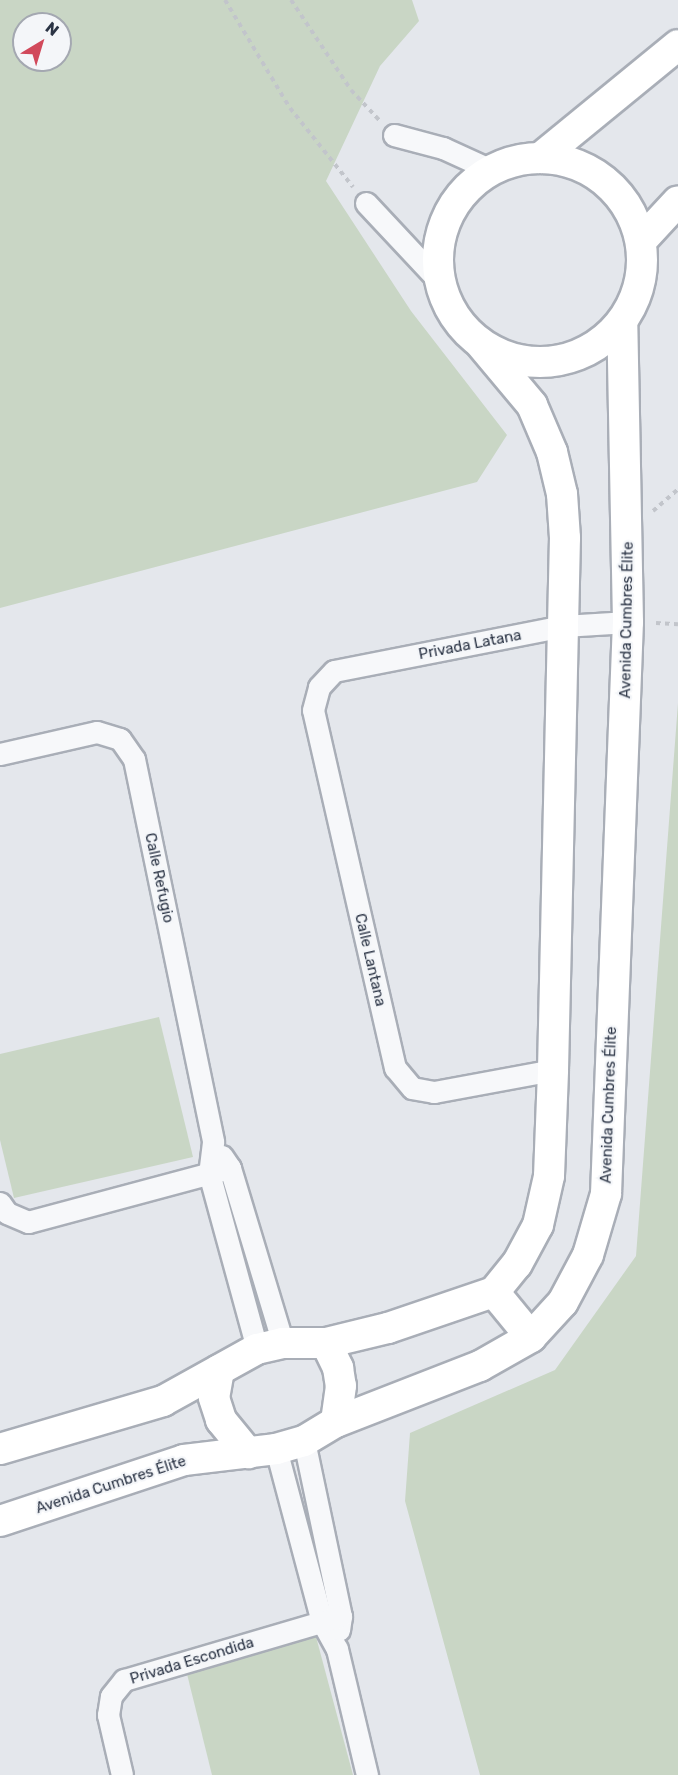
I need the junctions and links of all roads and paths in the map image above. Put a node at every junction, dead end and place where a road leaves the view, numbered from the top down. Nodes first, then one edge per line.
1 (225, 0) edge
2 (291, 0) edge
3 (678, 45) edge
4 (394, 135) joint
5 (540, 158) junction
6 (491, 170) junction
7 (678, 201) edge
8 (366, 203) joint
9 (641, 241) junction
10 (440, 282) junction
11 (622, 323) junction
12 (480, 343) junction
13 (628, 622) junction
14 (563, 626) junction
15 (319, 687) joint
16 (0, 754) edge
17 (553, 1070) junction
18 (220, 1171) junction
19 (0, 1203) edge
20 (494, 1292) junction
21 (531, 1337) junction
22 (326, 1343) junction
23 (270, 1346) junction
24 (219, 1370) junction
25 (336, 1422) junction
26 (276, 1447) junction
27 (0, 1449) edge
28 (0, 1521) edge
29 (331, 1619) junction
30 (122, 1775) edge
31 (367, 1775) edge

1 - 8 path
2 - 4 path
3 - 5 street
4 - 6 street
5 - 6 street
5 - 9 street
6 - 10 street
7 - 9 street
8 - 10 street
9 - 11 street
10 - 12 street
11 - 12 street
11 - 13 street, Avenida Cumbres Élite
12 - 14 street
13 - 14 street, Privada Latana
13 - 21 street, Avenida Cumbres Élite
14 - 15 street, Privada Latana
14 - 17 street
15 - 17 street, Calle Lantana
16 - 18 street, Calle Refugio
17 - 20 street
18 - 19 street
18 - 23 street, Calle Refugio
20 - 21 street
20 - 22 street
21 - 25 street, Avenida Cumbres Élite
22 - 23 street
22 - 25 street
23 - 24 street
24 - 26 street
24 - 27 street
25 - 26 street, Avenida Cumbres Élite
26 - 28 street, Avenida Cumbres Élite
26 - 29 street
26 - 29 street
29 - 30 street, Privada Escondida
29 - 31 street

